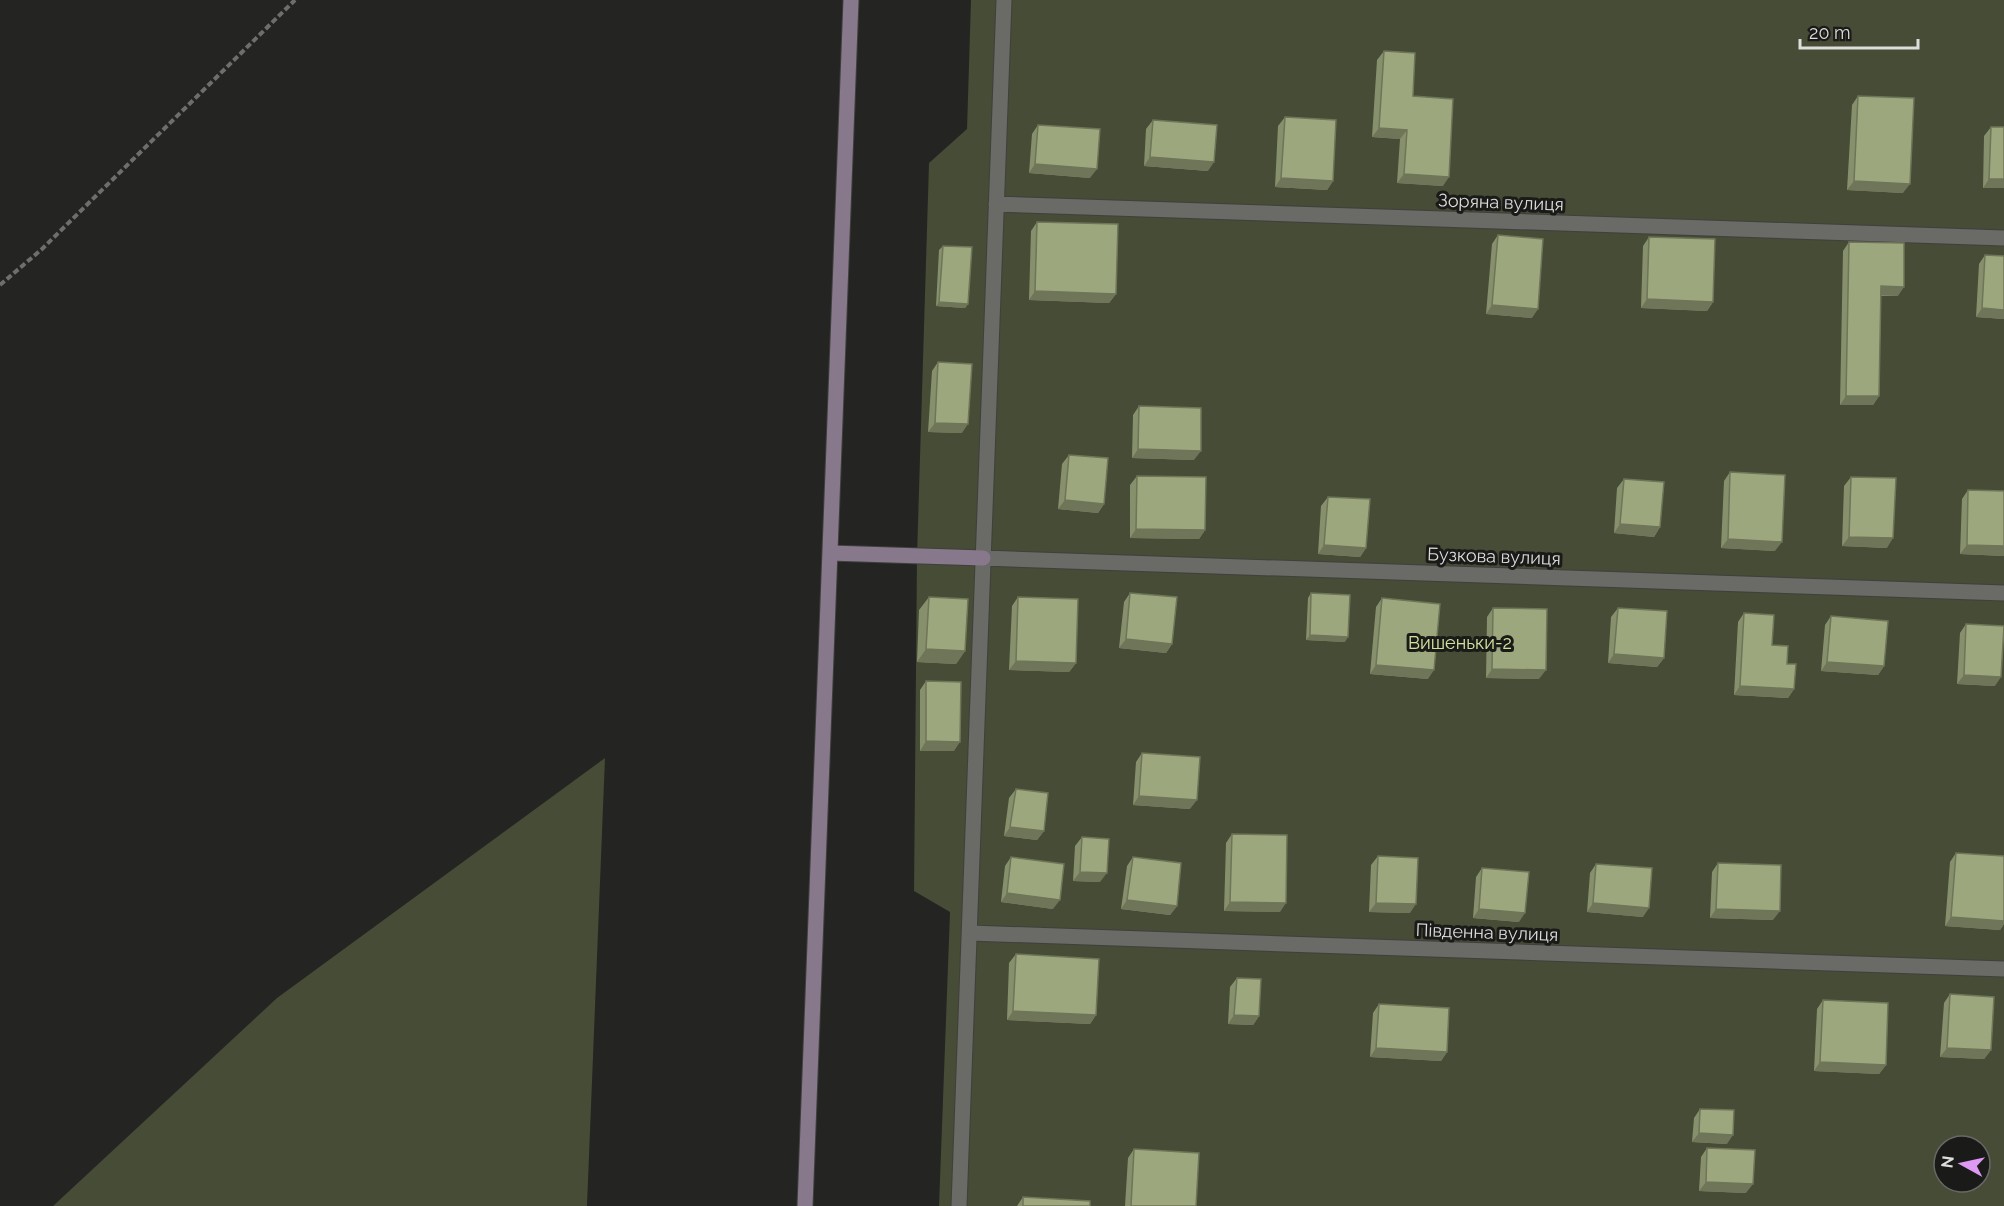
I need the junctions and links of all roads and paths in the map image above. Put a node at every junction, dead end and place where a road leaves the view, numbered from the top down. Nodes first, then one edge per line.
1 (296, 0) edge
2 (851, 0) edge
3 (1004, 0) edge
4 (996, 204) junction
5 (2004, 238) edge
6 (0, 285) edge
7 (830, 553) junction
8 (983, 558) junction
9 (2004, 593) edge
10 (970, 933) junction
11 (2004, 969) edge
12 (805, 1206) edge
13 (959, 1206) edge

1 - 6 path
2 - 7 street
3 - 4 street
4 - 5 street, Зоряна вулиця
4 - 8 street
7 - 8 street
7 - 12 street
8 - 9 street, Бузкова вулиця
8 - 10 street
10 - 11 street, Південна вулиця
10 - 13 street

